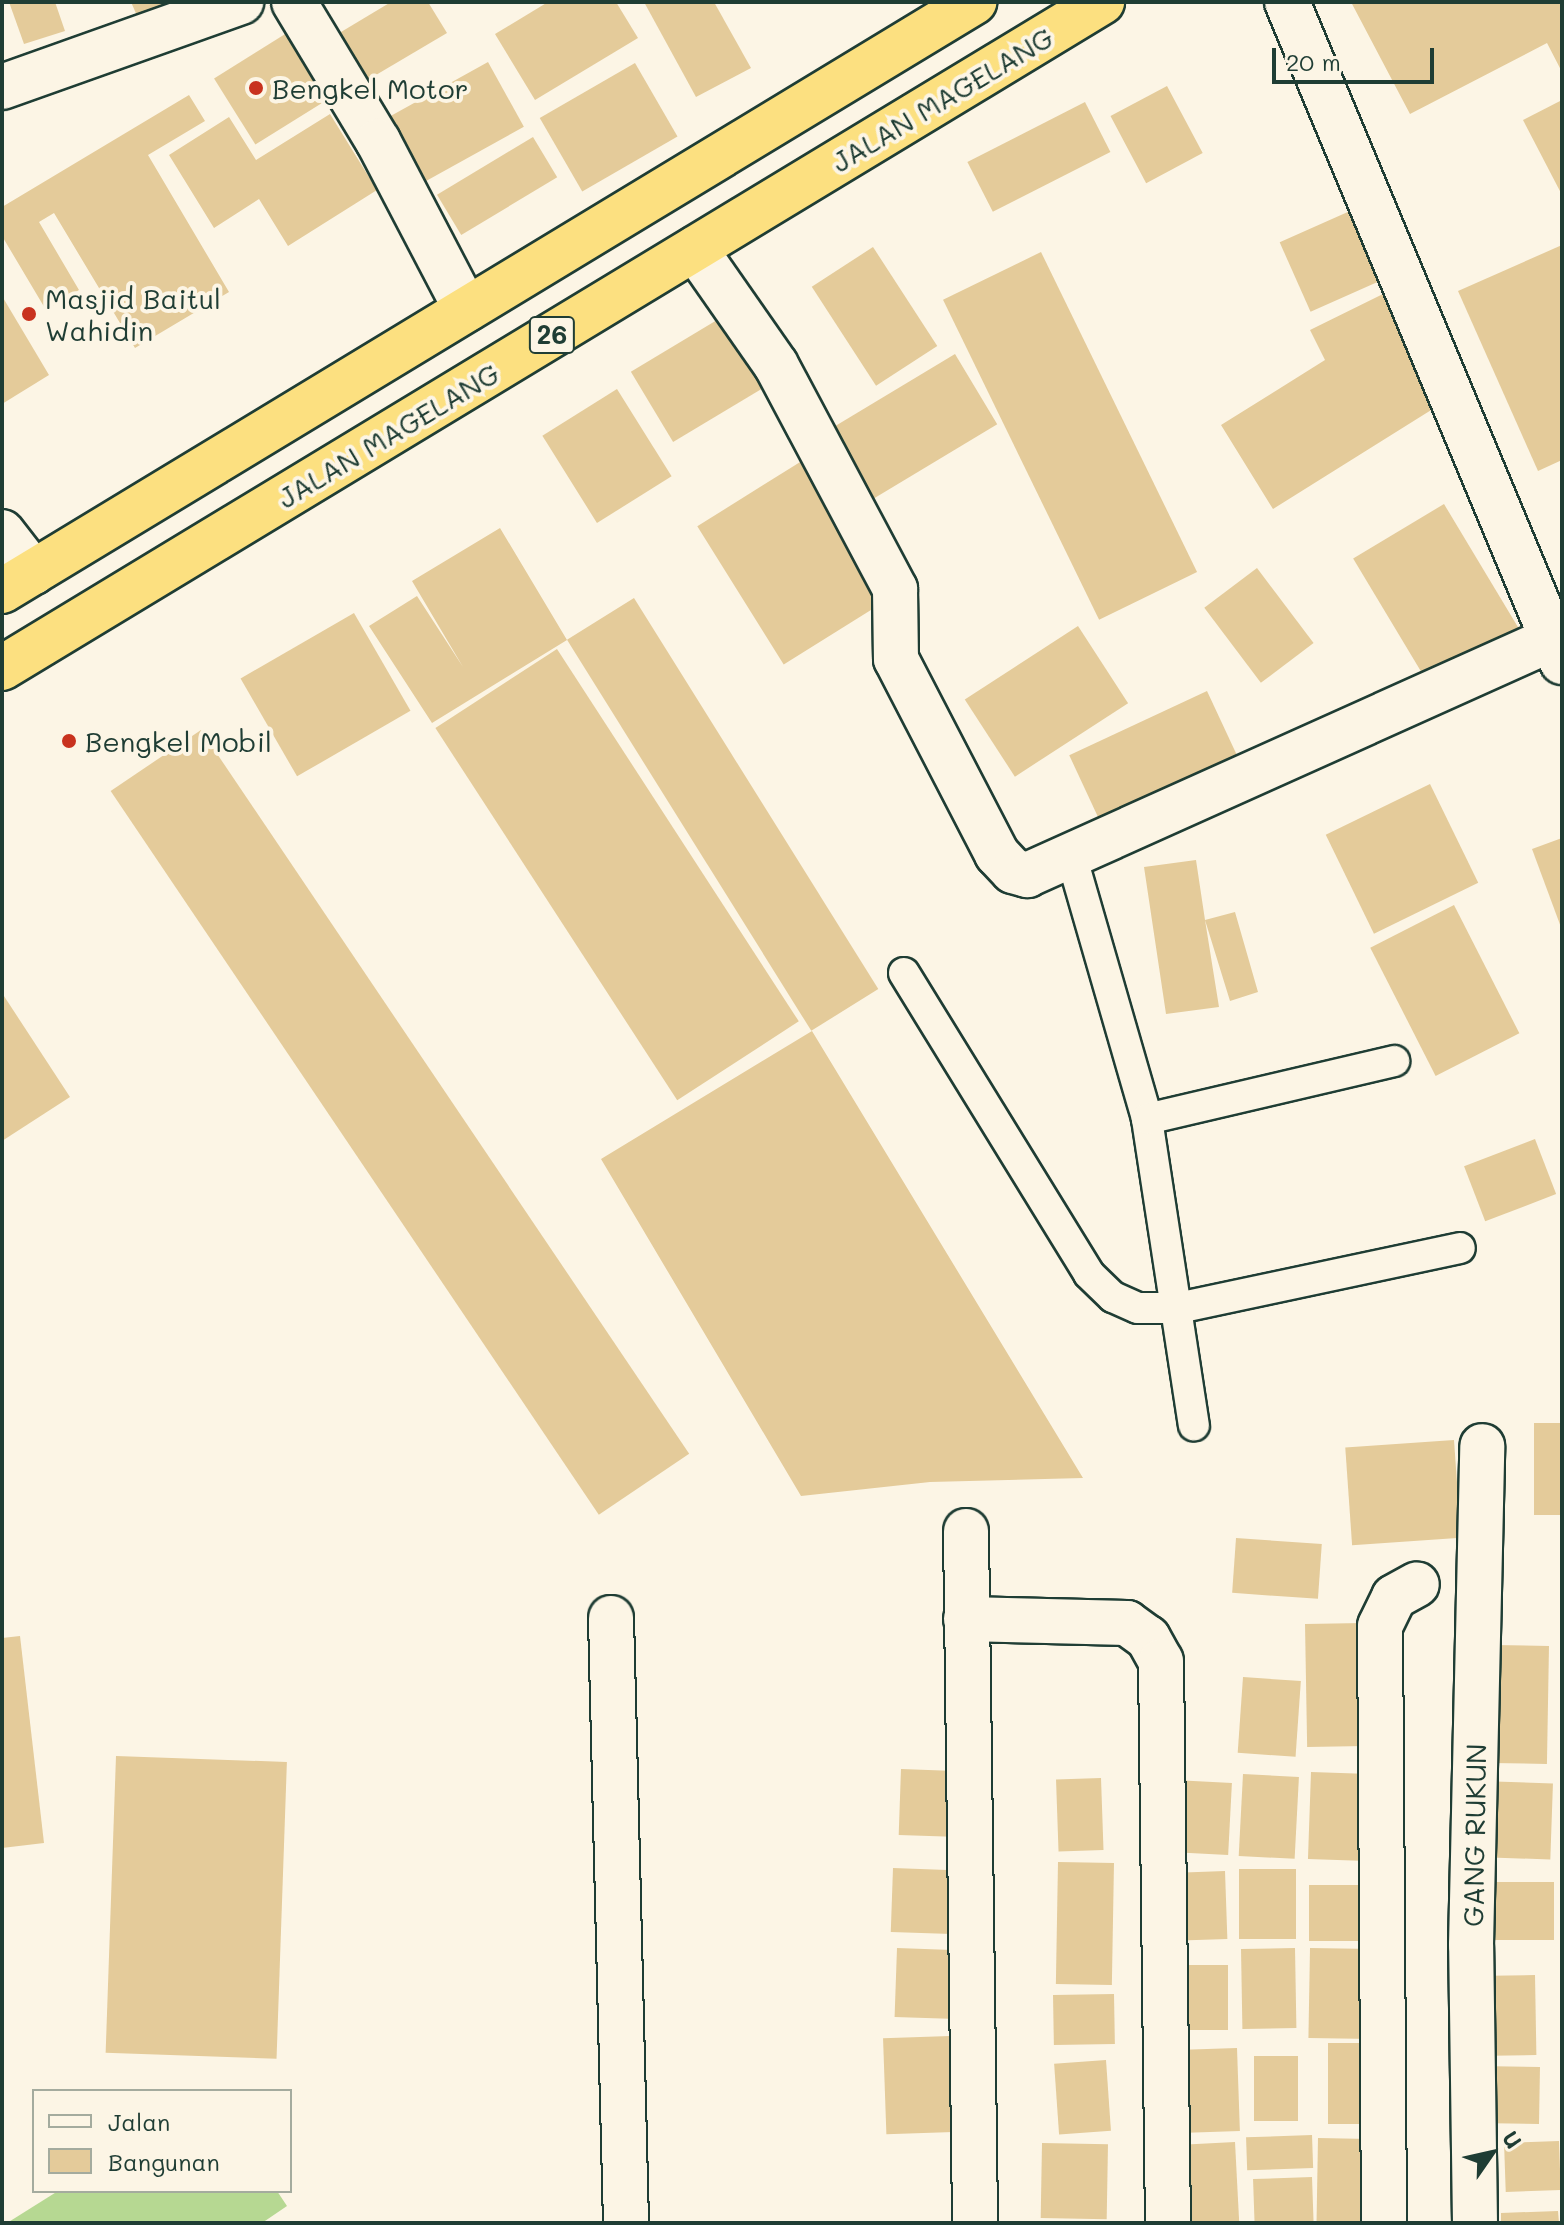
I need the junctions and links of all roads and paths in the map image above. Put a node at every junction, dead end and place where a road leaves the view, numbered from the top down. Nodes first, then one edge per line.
1 (241, 2) edge
2 (294, 2) edge
3 (974, 2) edge
4 (1102, 2) edge
5 (1287, 2) edge
6 (2, 87) edge
7 (695, 249) junction
8 (466, 309) junction
9 (2, 532) edge
10 (18, 582) edge
11 (1557, 650) edge
12 (2, 668) edge
13 (1071, 855) junction
14 (904, 973) dead end
15 (1394, 1061) dead end
16 (1147, 1119) junction
17 (1460, 1248) dead end
18 (1178, 1308) junction
19 (1194, 1425) dead end
20 (1482, 1446) dead end
21 (966, 1531) dead end
22 (1417, 1584) dead end
23 (611, 1618) dead end
24 (966, 1619) junction
25 (626, 2223) edge
26 (975, 2223) edge
27 (1168, 2223) edge
28 (1384, 2223) edge
29 (1475, 2223) edge

1 - 6 street
2 - 8 street
3 - 8 highway, 26
4 - 7 highway, JALAN MAGELANG / 26
5 - 11 street
7 - 12 highway, JALAN MAGELANG / 26
7 - 13 street
8 - 10 highway, 26
9 - 10 street
11 - 13 street
13 - 16 lane
14 - 18 lane
15 - 16 lane
16 - 18 lane
17 - 18 lane
18 - 19 lane
20 - 29 street, GANG RUKUN
21 - 24 street
22 - 28 street
23 - 25 street
24 - 26 street
24 - 27 street

